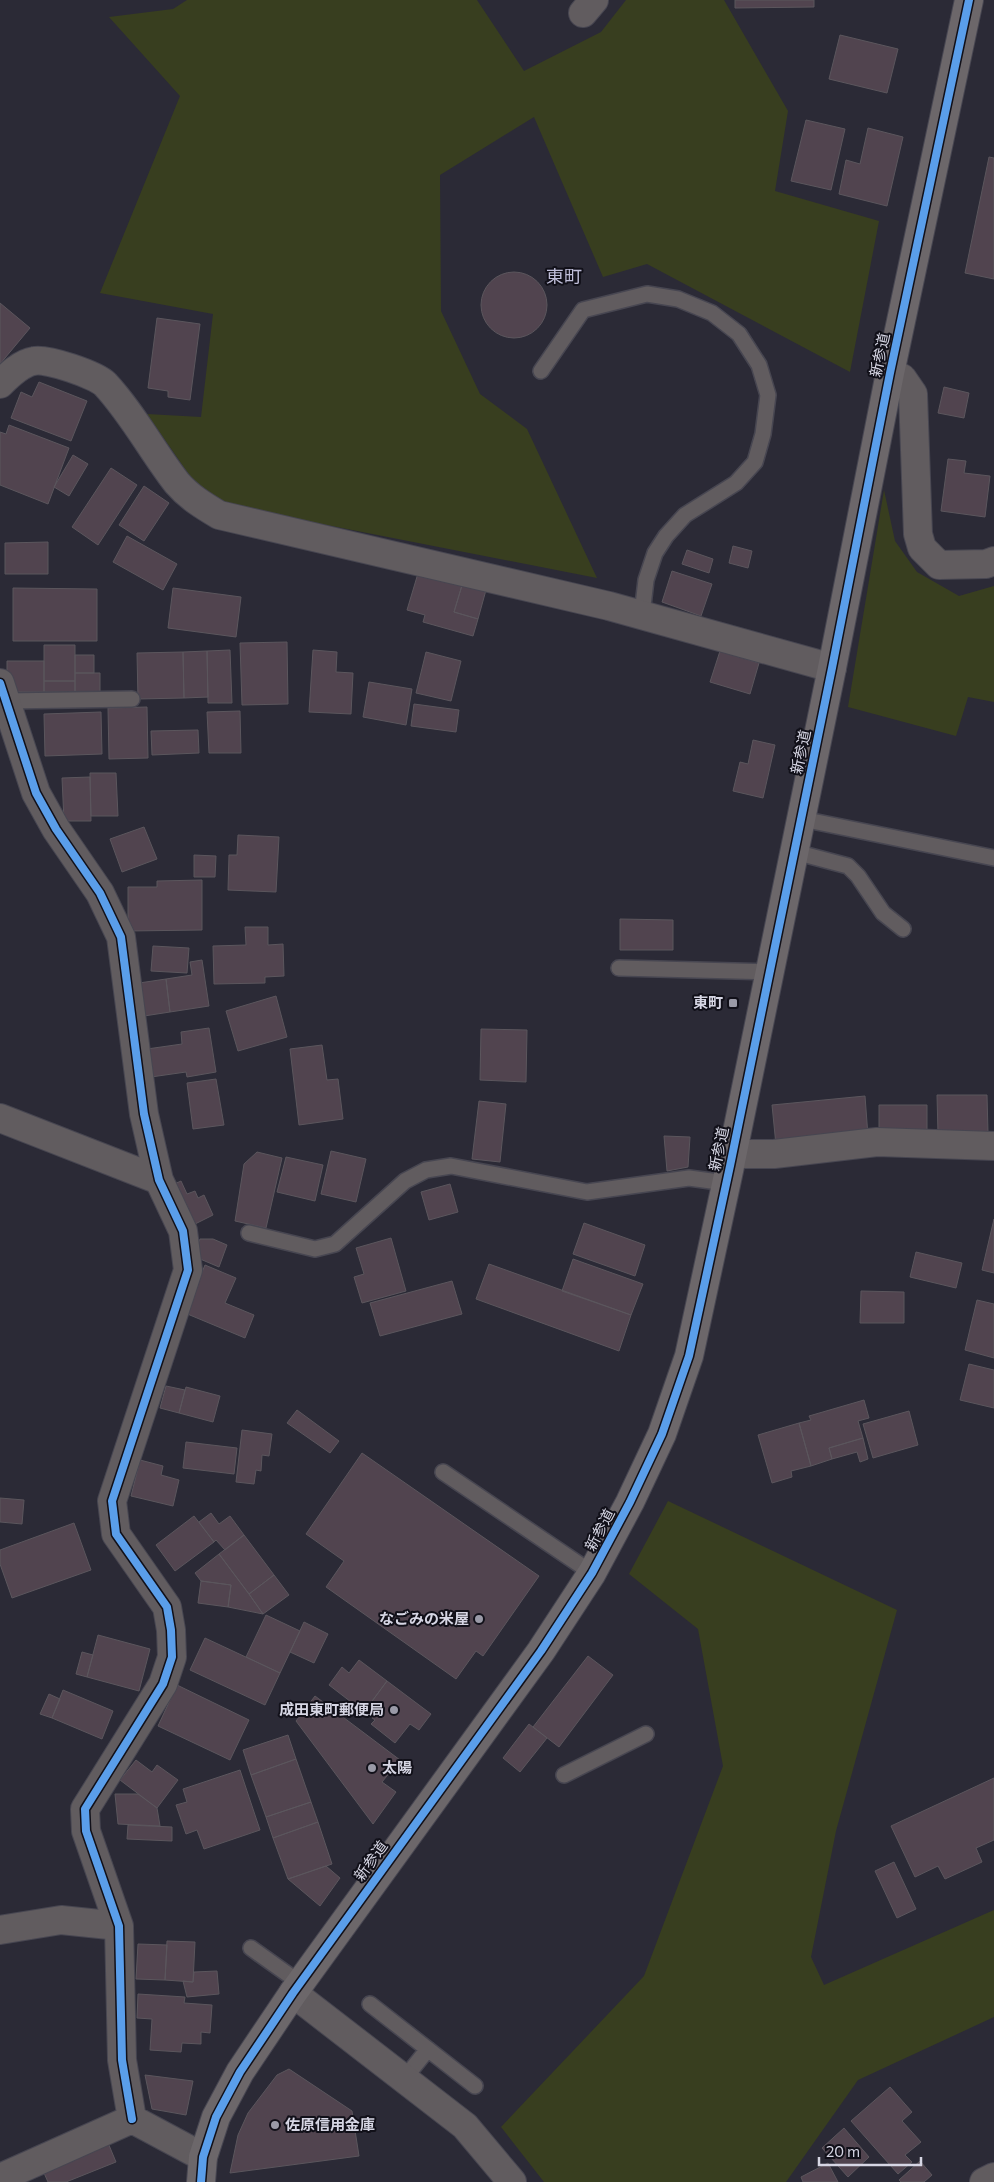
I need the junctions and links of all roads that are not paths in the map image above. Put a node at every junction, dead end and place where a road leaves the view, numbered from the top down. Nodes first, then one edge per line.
1 (970, 0) edge
2 (541, 371) dead end
3 (890, 373) junction
4 (0, 384) edge
5 (994, 561) edge
6 (642, 614) junction
7 (832, 668) junction
8 (2, 690) edge
9 (132, 699) dead end
10 (802, 819) junction
11 (795, 852) junction
12 (994, 858) edge
13 (903, 929) dead end
14 (619, 968) dead end
15 (770, 972) junction
16 (0, 1118) edge
17 (994, 1146) edge
18 (732, 1154) junction
19 (159, 1180) junction
20 (726, 1183) junction
21 (249, 1233) dead end
22 (443, 1472) dead end
23 (592, 1573) junction
24 (646, 1734) dead end
25 (564, 1775) dead end
26 (119, 1926) junction
27 (0, 1930) edge
28 (251, 1948) dead end
29 (296, 1988) junction
30 (370, 2004) dead end
31 (428, 2049) junction
32 (404, 2079) junction
33 (475, 2086) dead end
34 (132, 2119) junction
35 (202, 2169) edge
36 (994, 2177) edge
37 (0, 2178) edge
38 (512, 2182) edge
39 (984, 2182) edge

1 - 3 street, 新参道
2 - 6 lane
3 - 5 street
3 - 7 street, 新参道
4 - 6 street
6 - 7 street
7 - 10 street, 新参道
8 - 9 lane
8 - 19 street
10 - 11 street, 新参道
10 - 12 lane
11 - 13 lane
11 - 15 street, 新参道
14 - 15 lane
15 - 18 street, 新参道
16 - 19 street
17 - 18 street
18 - 20 street, 新参道
19 - 26 street
20 - 21 lane
20 - 23 street, 新参道
22 - 23 lane
23 - 29 street, 新参道
24 - 25 lane
26 - 27 street
26 - 34 street
28 - 29 lane
29 - 32 street
29 - 35 street, 新参道
30 - 31 lane
31 - 32 lane
31 - 33 lane
32 - 38 street
34 - 35 street
34 - 37 street
36 - 39 street

